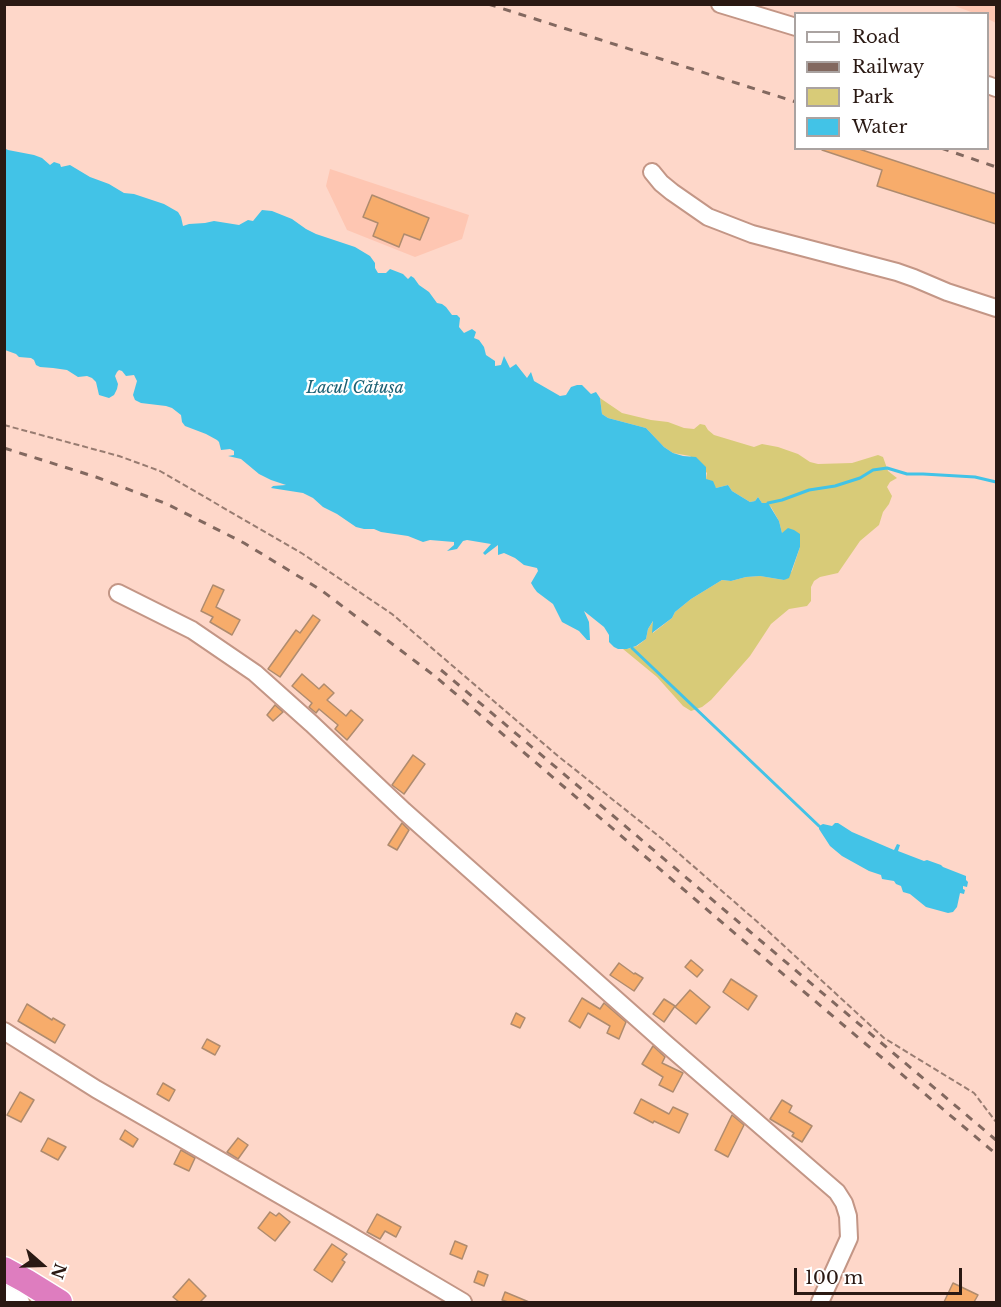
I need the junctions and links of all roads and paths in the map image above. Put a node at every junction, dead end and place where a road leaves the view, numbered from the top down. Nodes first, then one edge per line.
1 (720, 4) edge
2 (794, 27) edge
3 (652, 172) dead end
4 (996, 309) edge
5 (4, 425) edge
6 (118, 593) dead end
7 (4, 1031) edge
8 (996, 1122) edge
9 (4, 1269) edge
10 (4, 1293) edge
11 (21, 1302) edge
12 (60, 1302) edge
13 (463, 1302) edge
14 (820, 1302) edge

1 - 2 street
3 - 4 street
5 - 8 path
6 - 14 street
7 - 13 street
9 - 12 highway
10 - 11 street

